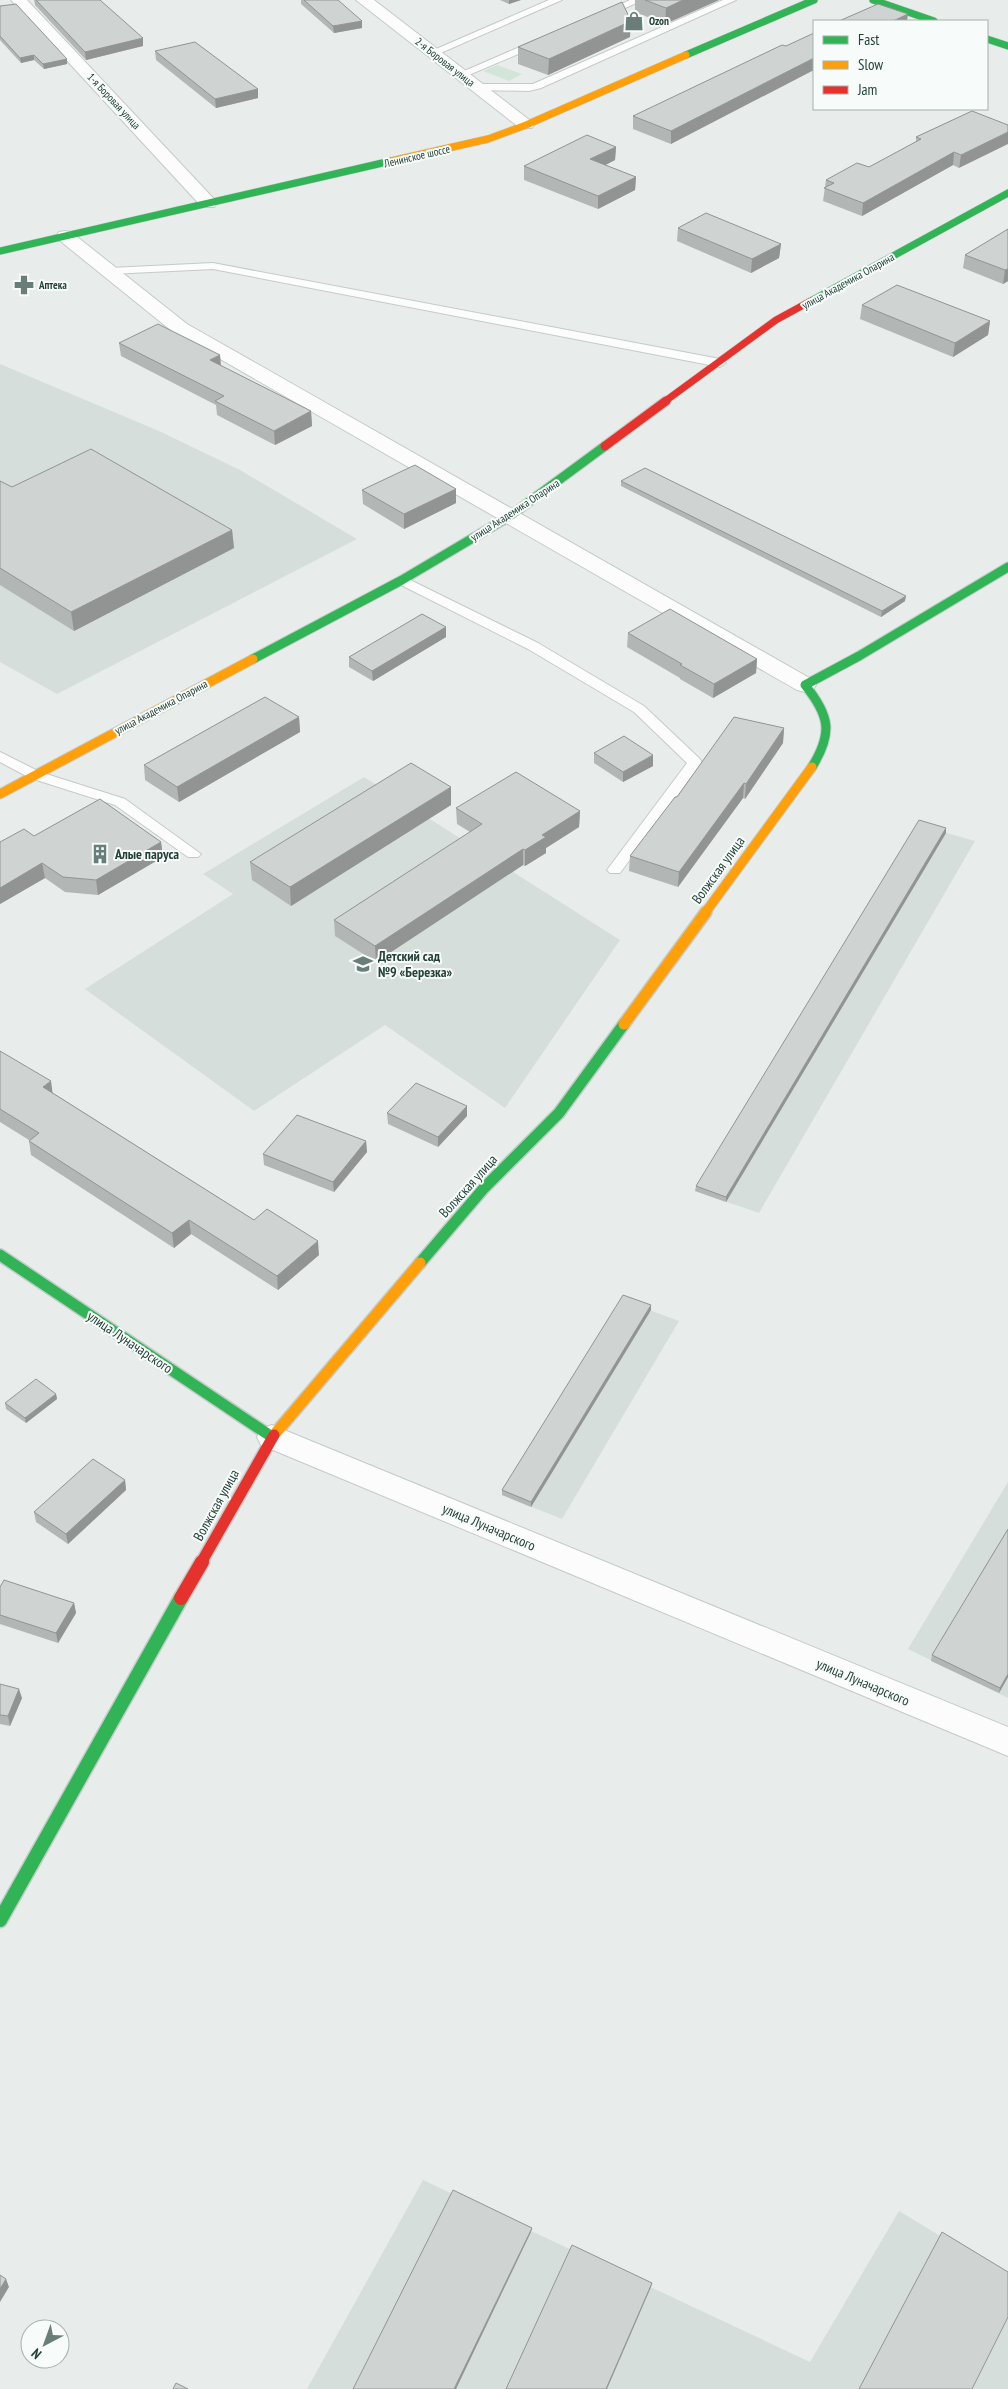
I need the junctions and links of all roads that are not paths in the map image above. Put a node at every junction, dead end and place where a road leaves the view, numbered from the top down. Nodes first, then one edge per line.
1 (19, 0) edge
2 (364, 0) edge
3 (557, 0) edge
4 (638, 0) edge
5 (731, 0) edge
6 (814, 0) edge
7 (872, 0) edge
8 (594, 19) edge
9 (931, 20) edge
10 (549, 37) edge
11 (988, 39) edge
12 (1008, 46) edge
13 (432, 53) junction
14 (460, 74) junction
15 (477, 87) junction
16 (526, 125) junction
17 (1008, 193) edge
18 (208, 204) junction
19 (66, 236) junction
20 (2, 248) edge
21 (110, 271) junction
22 (720, 363) junction
23 (510, 516) junction
24 (1008, 567) edge
25 (402, 580) junction
26 (805, 685) junction
27 (0, 756) edge
28 (35, 775) junction
29 (0, 794) edge
30 (193, 854) dead end
31 (615, 870) dead end
32 (0, 1256) edge
33 (272, 1437) junction
34 (1008, 1742) edge
35 (0, 1920) edge

1 - 18 street, 1-я Боровая улица
2 - 13 street, 2-я Боровая улица
3 - 13 lane
4 - 8 lane
5 - 15 lane
6 - 16 street, Ленинское шоссе
7 - 9 street
10 - 14 lane
11 - 12 street
13 - 14 street, 2-я Боровая улица
14 - 15 street, 2-я Боровая улица
15 - 16 street, 2-я Боровая улица
16 - 18 street, Ленинское шоссе
17 - 22 street, улица Академика Опарина
18 - 19 street, Ленинское шоссе
19 - 20 street, Ленинское шоссе
19 - 21 street
21 - 22 lane
21 - 23 street
22 - 23 street, улица Академика Опарина
23 - 25 street, улица Академика Опарина
23 - 26 street
24 - 26 street
25 - 28 street, улица Академика Опарина
25 - 31 lane
26 - 33 street, Волжская улица
27 - 28 lane
28 - 29 street, улица Академика Опарина
28 - 30 lane
32 - 33 street, улица Луначарского
33 - 34 street, улица Луначарского
33 - 35 street, Волжская улица

